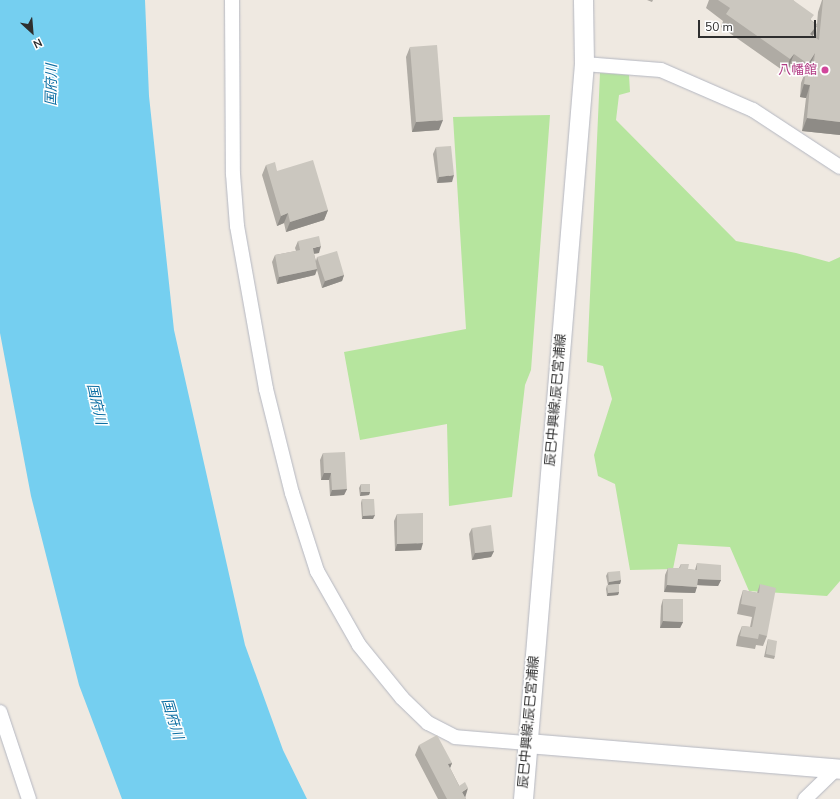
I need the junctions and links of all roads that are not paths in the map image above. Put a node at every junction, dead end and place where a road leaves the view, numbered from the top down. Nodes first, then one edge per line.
1 (232, 0) edge
2 (583, 0) edge
3 (584, 64) junction
4 (840, 167) edge
5 (0, 712) edge
6 (527, 743) junction
7 (838, 768) edge
8 (29, 799) edge
9 (524, 799) edge
10 (805, 799) edge

1 - 6 street
2 - 3 main road, 辰巳中興線;辰巳宮浦線
3 - 4 street
3 - 6 main road, 辰巳中興線;辰巳宮浦線
5 - 8 street
6 - 7 main road
6 - 9 main road, 辰巳中興線;辰巳宮浦線
7 - 10 street

